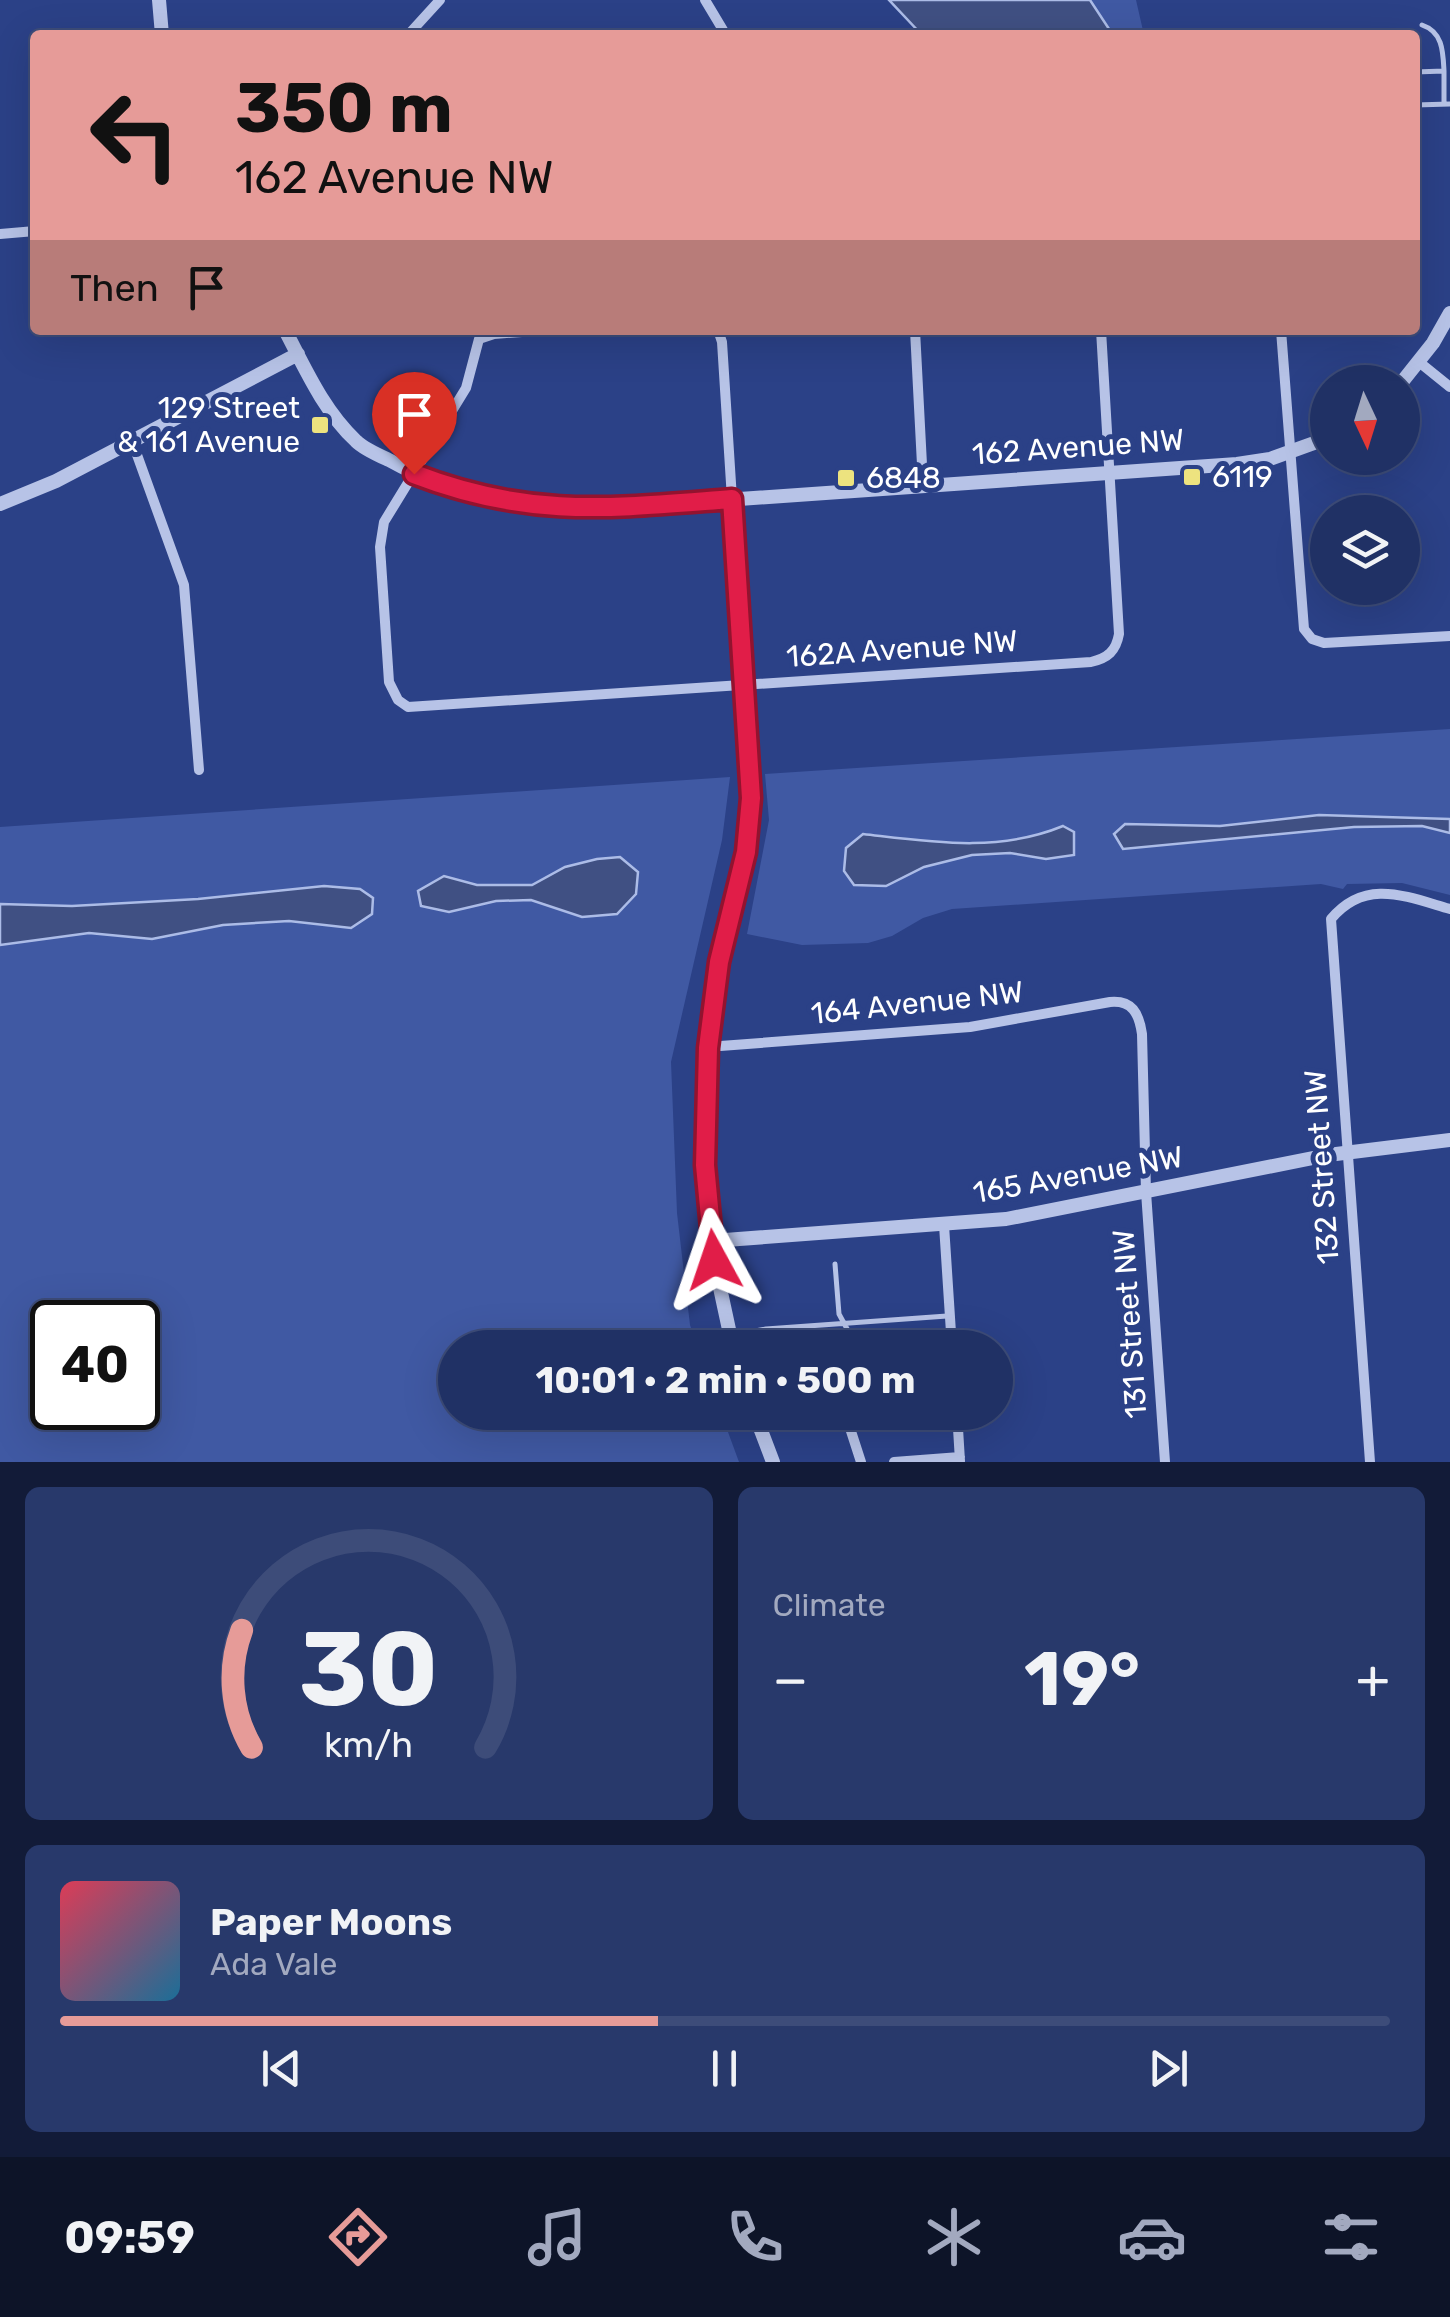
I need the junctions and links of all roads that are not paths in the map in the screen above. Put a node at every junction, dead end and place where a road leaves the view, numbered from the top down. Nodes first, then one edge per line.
1 (159, 0) edge
2 (440, 0) edge
3 (705, 0) edge
4 (1422, 24) dead end
5 (162, 30) edge
6 (413, 30) edge
7 (723, 30) edge
8 (1444, 71) junction
9 (1420, 72) edge
10 (1420, 104) edge
11 (1447, 104) edge
12 (30, 231) edge
13 (0, 234) edge
14 (1450, 313) edge
15 (288, 335) edge
16 (506, 335) edge
17 (720, 335) edge
18 (915, 335) edge
19 (1101, 335) edge
20 (1281, 335) edge
21 (298, 354) junction
22 (1420, 362) junction
23 (1417, 365) edge
24 (1450, 387) edge
25 (132, 442) junction
26 (1310, 445) edge
27 (1290, 453) junction
28 (1108, 473) junction
29 (414, 474) junction
30 (923, 484) junction
31 (732, 499) junction
32 (0, 504) edge
33 (1450, 636) edge
34 (744, 685) junction
35 (199, 770) dead end
36 (1450, 909) edge
37 (1130, 1006) joint
38 (708, 1048) junction
39 (1450, 1140) edge
40 (1348, 1152) junction
41 (1146, 1192) junction
42 (944, 1226) junction
43 (712, 1241) junction
44 (836, 1264) dead end
45 (950, 1316) junction
46 (846, 1324) junction
47 (729, 1330) edge
48 (763, 1330) edge
49 (848, 1330) edge
50 (951, 1330) edge
51 (761, 1430) edge
52 (851, 1430) edge
53 (958, 1430) edge
54 (960, 1460) edge
55 (773, 1462) edge
56 (861, 1462) edge
57 (894, 1462) edge
58 (1165, 1462) edge
59 (1370, 1462) edge

1 - 5 street
2 - 6 street
3 - 7 street
4 - 8 lane
8 - 9 lane
8 - 11 lane
10 - 11 lane
12 - 13 street
14 - 22 street
15 - 21 street, 162 Avenue NW
16 - 29 street
17 - 31 street
18 - 30 street
19 - 28 street
20 - 27 street
21 - 25 street
21 - 29 street, 162 Avenue NW
22 - 23 street
22 - 24 street
25 - 32 street
25 - 35 street
26 - 27 street, 162 Avenue NW
27 - 28 street, 162 Avenue NW
27 - 33 street
28 - 30 street, 162 Avenue NW
28 - 34 street, 162A Avenue NW
29 - 31 street, 162 Avenue NW
29 - 34 street, 162A Avenue NW
30 - 31 street, 162 Avenue NW
31 - 34 street
34 - 38 street
36 - 40 street, 132 Street NW
37 - 38 street, 164 Avenue NW
37 - 41 street, 131 Street NW
38 - 43 street
39 - 40 street, 165 Avenue NW
40 - 41 street, 165 Avenue NW
40 - 59 street, 132 Street NW
41 - 42 street, 165 Avenue NW
41 - 58 street, 131 Street NW
42 - 43 street, 165 Avenue NW
42 - 45 street
43 - 47 street
44 - 46 lane
45 - 46 lane
45 - 50 street
46 - 48 lane
46 - 49 lane
51 - 55 street
52 - 56 street
53 - 54 street
54 - 57 street

